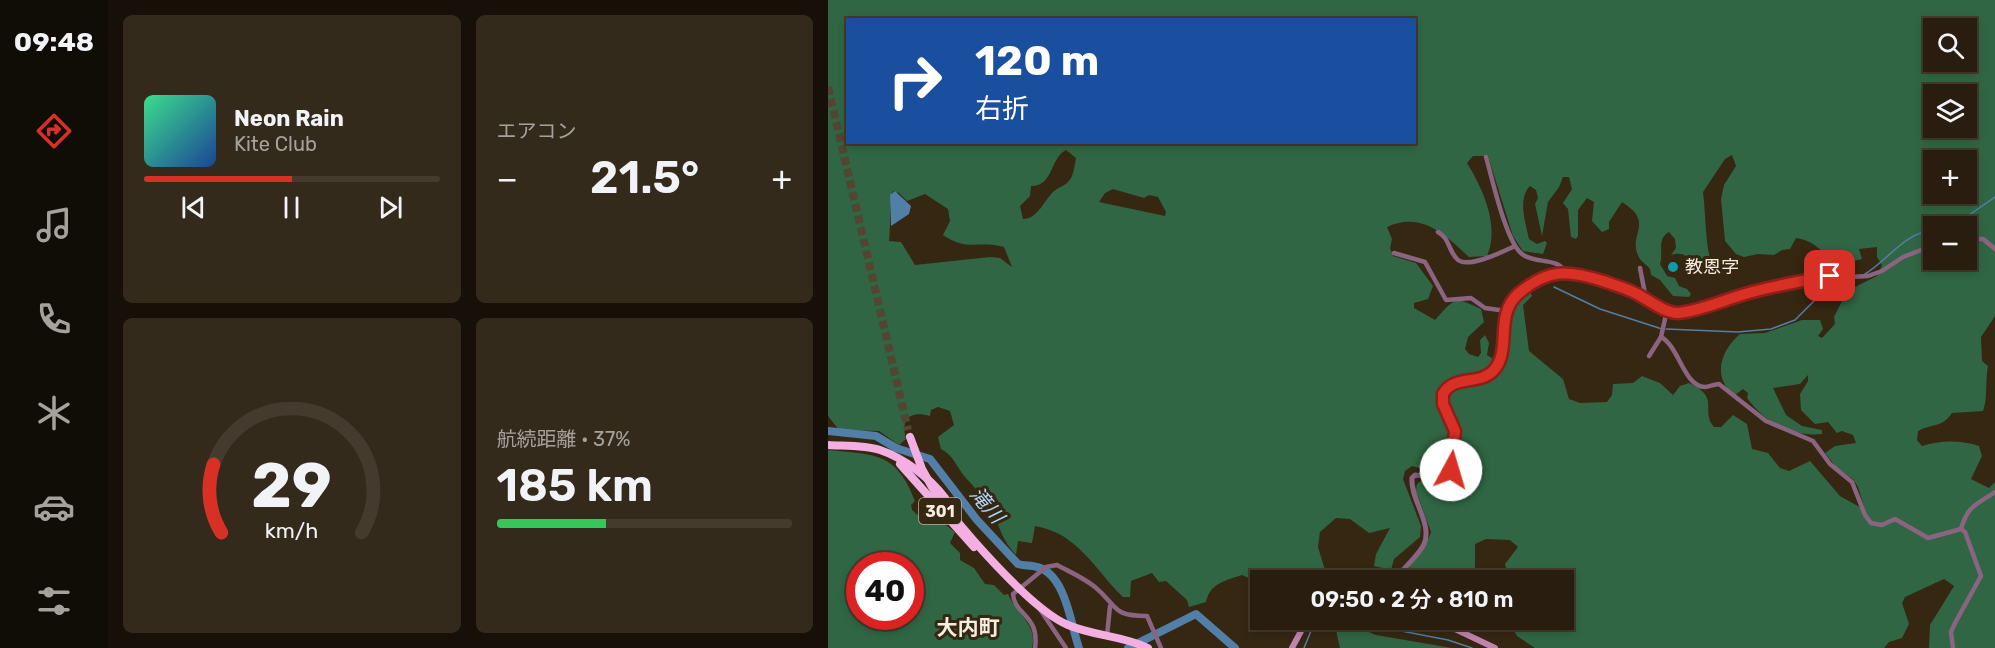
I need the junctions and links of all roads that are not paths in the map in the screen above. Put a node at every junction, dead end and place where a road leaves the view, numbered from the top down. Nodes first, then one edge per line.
1 (1486, 157) dead end
2 (1438, 232) dead end
3 (1977, 239) edge
4 (1515, 246) junction
5 (1923, 249) edge
6 (1995, 249) edge
7 (1394, 253) dead end
8 (1640, 268) dead end
9 (1565, 271) junction
10 (1646, 300) junction
11 (1694, 309) joint
12 (1667, 310) junction
13 (1506, 311) junction
14 (1661, 337) junction
15 (1649, 356) dead end
16 (909, 434) tunnel mouth
17 (828, 445) edge
18 (887, 454) junction
19 (1995, 492) edge
20 (1961, 529) junction
21 (991, 557) junction
22 (997, 564) junction
23 (1403, 570) edge
24 (1019, 587) junction
25 (1037, 605) junction
26 (1110, 606) junction
27 (1302, 630) edge
28 (1457, 630) edge
29 (1107, 636) junction
30 (1147, 647) edge
31 (1035, 648) edge
32 (1066, 648) edge
33 (1161, 648) edge
34 (1292, 648) edge
35 (1495, 648) edge
36 (1953, 648) edge

1 - 4 street
2 - 4 street
3 - 6 street
4 - 9 street
5 - 11 street
7 - 13 street
8 - 10 street
9 - 10 street
9 - 13 street
10 - 12 street
11 - 12 street
12 - 14 street
13 - 23 street
14 - 15 street
14 - 20 street
16 - 21 highway, 301, bridge
17 - 18 highway, 301
18 - 21 highway, 301
18 - 22 highway, 301
19 - 20 street
20 - 36 street
21 - 22 highway, 301
22 - 24 highway, 301
24 - 25 highway, 301
24 - 26 street
24 - 31 street
25 - 29 highway, 301
25 - 32 street
26 - 29 street
26 - 33 street
27 - 34 main road
28 - 35 main road
29 - 30 highway, 301

